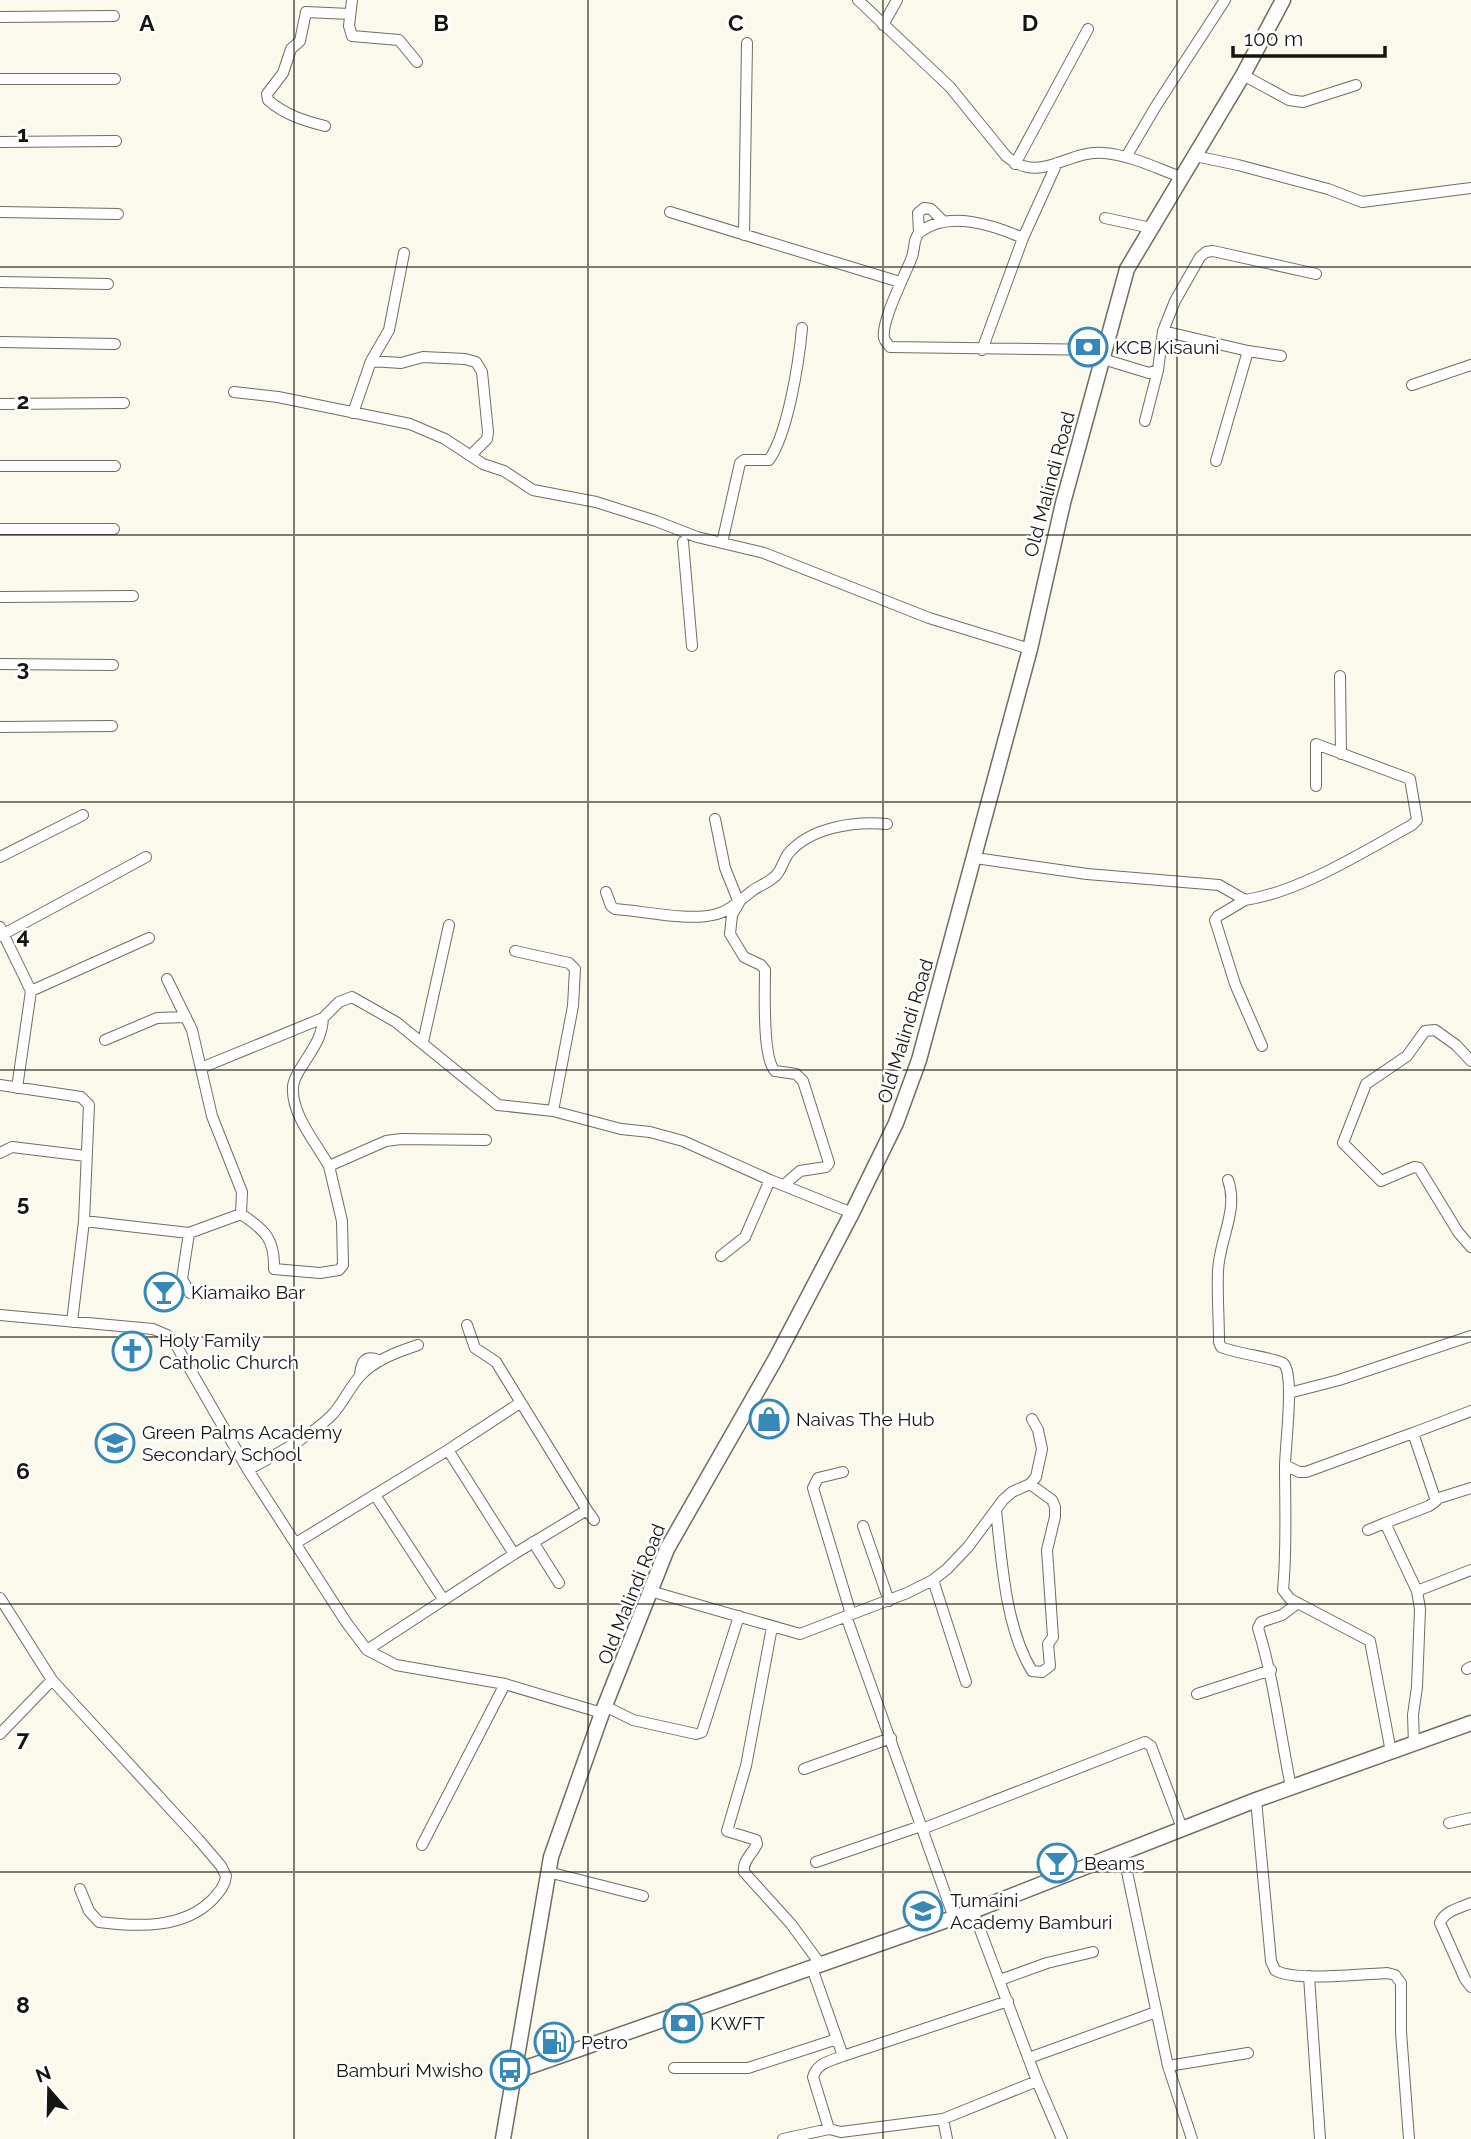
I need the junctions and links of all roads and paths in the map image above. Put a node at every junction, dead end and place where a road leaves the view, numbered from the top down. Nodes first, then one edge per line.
1 (352, 0) edge
2 (858, 0) edge
3 (897, 0) edge
4 (1225, 0) edge
5 (1283, 0) edge
6 (350, 14) junction
7 (114, 16) dead end
8 (0, 17) edge
9 (883, 25) junction
10 (1087, 29) dead end
11 (747, 43) dead end
12 (417, 62) dead end
13 (1243, 75) junction
14 (0, 79) edge
15 (115, 79) dead end
16 (1356, 85) dead end
17 (325, 126) dead end
18 (116, 141) dead end
19 (0, 142) edge
20 (1195, 156) junction
21 (1126, 157) junction
22 (1057, 163) junction
23 (1015, 164) junction
24 (1181, 177) junction
25 (1471, 188) edge
26 (0, 212) edge
27 (670, 212) dead end
28 (118, 214) dead end
29 (1105, 218) dead end
30 (943, 221) junction
31 (1151, 228) junction
32 (919, 233) junction
33 (744, 234) junction
34 (1023, 238) junction
35 (404, 253) dead end
36 (1316, 274) dead end
37 (0, 282) edge
38 (900, 282) junction
39 (108, 284) dead end
40 (802, 328) dead end
41 (1163, 331) junction
42 (0, 342) edge
43 (115, 344) dead end
44 (982, 350) junction
45 (1248, 351) junction
46 (1104, 355) junction
47 (1281, 356) dead end
48 (371, 361) junction
49 (1471, 365) edge
50 (1158, 370) junction
51 (1412, 386) dead end
52 (234, 392) dead end
53 (0, 404) edge
54 (124, 404) dead end
55 (353, 413) junction
56 (1145, 421) dead end
57 (471, 455) junction
58 (1216, 461) dead end
59 (0, 466) edge
60 (115, 466) dead end
61 (0, 529) edge
62 (114, 529) dead end
63 (682, 542) dead end
64 (722, 543) junction
65 (133, 596) dead end
66 (0, 597) edge
67 (692, 646) dead end
68 (1030, 649) junction
69 (0, 664) edge
70 (113, 665) dead end
71 (1340, 676) dead end
72 (112, 726) dead end
73 (0, 727) edge
74 (1341, 754) junction
75 (1316, 786) dead end
76 (83, 815) dead end
77 (715, 820) dead end
78 (887, 824) dead end
79 (0, 856) edge
80 (146, 857) dead end
81 (975, 858) junction
82 (606, 892) dead end
83 (1245, 901) junction
84 (739, 903) junction
85 (449, 925) dead end
86 (1, 932) edge
87 (149, 938) dead end
88 (515, 951) dead end
89 (167, 979) dead end
90 (31, 991) junction
91 (186, 1017) junction
92 (323, 1018) junction
93 (105, 1040) dead end
94 (423, 1042) junction
95 (1262, 1046) dead end
96 (1471, 1061) edge
97 (201, 1068) junction
98 (0, 1086) edge
99 (18, 1087) junction
100 (553, 1111) junction
101 (486, 1140) dead end
102 (0, 1153) edge
103 (86, 1156) junction
104 (329, 1166) junction
105 (770, 1180) junction
106 (1228, 1180) dead end
107 (784, 1185) junction
108 (852, 1213) junction
109 (241, 1214) junction
110 (84, 1221) junction
111 (188, 1233) junction
112 (1471, 1247) edge
113 (721, 1256) dead end
114 (190, 1293) dead end
115 (0, 1315) edge
116 (72, 1322) junction
117 (467, 1325) dead end
118 (1471, 1336) edge
119 (418, 1345) dead end
120 (1289, 1393) junction
121 (520, 1403) junction
122 (1471, 1411) edge
123 (1032, 1419) dead end
124 (1413, 1433) junction
125 (448, 1450) junction
126 (1285, 1465) junction
127 (248, 1470) junction
128 (843, 1472) dead end
129 (1030, 1484) junction
130 (1471, 1488) edge
131 (375, 1495) junction
132 (1436, 1499) junction
133 (587, 1510) junction
134 (996, 1511) junction
135 (594, 1520) dead end
136 (1385, 1523) junction
137 (863, 1526) dead end
138 (1368, 1530) dead end
139 (533, 1542) junction
140 (296, 1543) junction
141 (514, 1554) junction
142 (1471, 1570) edge
143 (933, 1580) junction
144 (559, 1583) dead end
145 (650, 1591) junction
146 (1417, 1591) junction
147 (0, 1598) edge
148 (443, 1599) junction
149 (890, 1601) junction
150 (1298, 1603) junction
151 (849, 1615) junction
152 (739, 1616) junction
153 (772, 1627) junction
154 (367, 1650) junction
155 (1271, 1670) junction
156 (52, 1680) junction
157 (967, 1682) dead end
158 (505, 1684) junction
159 (1197, 1694) dead end
160 (604, 1709) junction
161 (1471, 1723) edge
162 (0, 1734) edge
163 (891, 1738) junction
164 (1414, 1744) junction
165 (1391, 1752) junction
166 (804, 1769) dead end
167 (1291, 1787) junction
168 (1256, 1800) junction
169 (1471, 1818) edge
170 (1449, 1823) dead end
171 (921, 1827) junction
172 (1182, 1828) junction
173 (422, 1845) dead end
174 (1123, 1853) junction
175 (816, 1862) dead end
176 (548, 1872) junction
177 (80, 1889) dead end
178 (643, 1896) dead end
179 (1471, 1903) edge
180 (973, 1911) junction
181 (954, 1918) junction
182 (1093, 1952) dead end
183 (816, 1966) junction
184 (1309, 1976) junction
185 (1000, 1980) junction
186 (1471, 1987) edge
187 (1008, 2001) junction
188 (1156, 2012) junction
189 (836, 2039) junction
190 (1248, 2053) dead end
191 (843, 2056) junction
192 (1029, 2058) junction
193 (1168, 2066) junction
194 (674, 2068) dead end
195 (514, 2072) junction
196 (1037, 2081) junction
197 (943, 2119) junction
198 (829, 2129) junction
199 (503, 2139) edge
200 (783, 2139) edge
201 (947, 2139) edge
202 (1062, 2139) edge
203 (1192, 2139) edge
204 (1320, 2139) edge
205 (1409, 2139) edge

1 - 6 street
2 - 9 street
3 - 9 street
4 - 21 street
5 - 13 main road, Old Malindi Road
6 - 12 street
6 - 17 street
7 - 8 street
9 - 23 street
10 - 23 street
11 - 33 street
13 - 16 street
13 - 20 main road, Old Malindi Road
14 - 15 street
18 - 19 street
20 - 24 main road, Old Malindi Road
20 - 25 street
21 - 22 street
21 - 24 street
22 - 23 street
22 - 34 street
24 - 31 main road, Old Malindi Road
26 - 28 street
27 - 33 street
29 - 31 street
30 - 32 street
30 - 32 street
30 - 34 street
31 - 46 main road, Old Malindi Road
32 - 38 street
33 - 38 street
34 - 44 street
35 - 48 street
36 - 41 street
37 - 39 street
38 - 44 street
40 - 64 street
41 - 45 street
41 - 50 street
42 - 43 street
44 - 46 street
45 - 47 street
45 - 58 street
46 - 50 street
46 - 68 main road, Old Malindi Road
48 - 55 street
48 - 57 street
49 - 51 street
50 - 56 street
52 - 55 street
53 - 54 street
55 - 57 street
57 - 64 street
59 - 60 street
61 - 62 street
63 - 67 street
64 - 68 street
65 - 66 street
68 - 81 main road, Old Malindi Road
69 - 70 street
71 - 74 street
72 - 73 street
74 - 75 street
74 - 83 street
76 - 79 street
77 - 84 street
78 - 84 street
80 - 86 street
81 - 83 street
81 - 108 main road, Old Malindi Road
82 - 84 street
83 - 95 street
84 - 107 street
85 - 94 street
86 - 90 street
87 - 90 street
88 - 100 street
89 - 91 street
90 - 99 street
91 - 93 street
91 - 97 street
92 - 94 street
92 - 97 street
92 - 104 street
94 - 100 street
96 - 112 street
97 - 109 street
98 - 99 street
99 - 103 street
100 - 105 street
101 - 104 street
102 - 103 street
103 - 110 street
104 - 109 street
105 - 107 street
105 - 113 street
106 - 120 street
107 - 108 street
108 - 145 main road, Old Malindi Road
109 - 111 street
110 - 111 street
110 - 116 street
111 - 114 street
115 - 116 street
116 - 127 street
117 - 121 street
118 - 120 street
119 - 127 street
120 - 126 street
121 - 125 street
121 - 133 street
122 - 124 street
123 - 129 street
124 - 126 street
124 - 132 street
125 - 131 street
125 - 141 street
126 - 150 street
127 - 140 street
128 - 151 street
129 - 134 street
129 - 134 street
130 - 132 street
131 - 140 street
131 - 148 street
132 - 136 street
133 - 135 street
133 - 139 street
134 - 143 street
136 - 138 street
136 - 146 street
137 - 149 street
139 - 141 street
139 - 144 street
140 - 154 street
141 - 148 street
142 - 146 street
143 - 149 street
143 - 157 street
145 - 152 street
145 - 160 main road, Old Malindi Road
146 - 164 street
147 - 156 street
148 - 154 street
149 - 151 street
150 - 155 street
150 - 165 street
151 - 153 street
151 - 163 street
152 - 153 street
152 - 160 street
153 - 183 street
154 - 158 street
155 - 159 street
155 - 167 street
156 - 162 street
156 - 177 street
158 - 160 street
158 - 173 street
160 - 176 main road, Old Malindi Road
161 - 164 main road
163 - 166 street
163 - 171 street
164 - 165 main road
165 - 167 main road
167 - 168 main road
168 - 172 main road
168 - 184 street
169 - 170 street
171 - 172 street
171 - 175 street
171 - 181 street
172 - 174 main road
174 - 180 main road
174 - 188 street
176 - 178 street
176 - 195 main road, Old Malindi Road
179 - 186 street
180 - 181 main road
180 - 185 street
181 - 183 main road
182 - 185 street
183 - 189 street
183 - 195 main road
184 - 204 street
184 - 205 street
185 - 187 street
187 - 191 street
187 - 192 street
188 - 192 street
188 - 193 street
189 - 191 street
189 - 194 street
190 - 193 street
191 - 198 street
192 - 196 street
193 - 203 street
195 - 199 main road, Old Malindi Road
196 - 197 street
196 - 202 street
197 - 198 street
197 - 201 street
198 - 200 street

